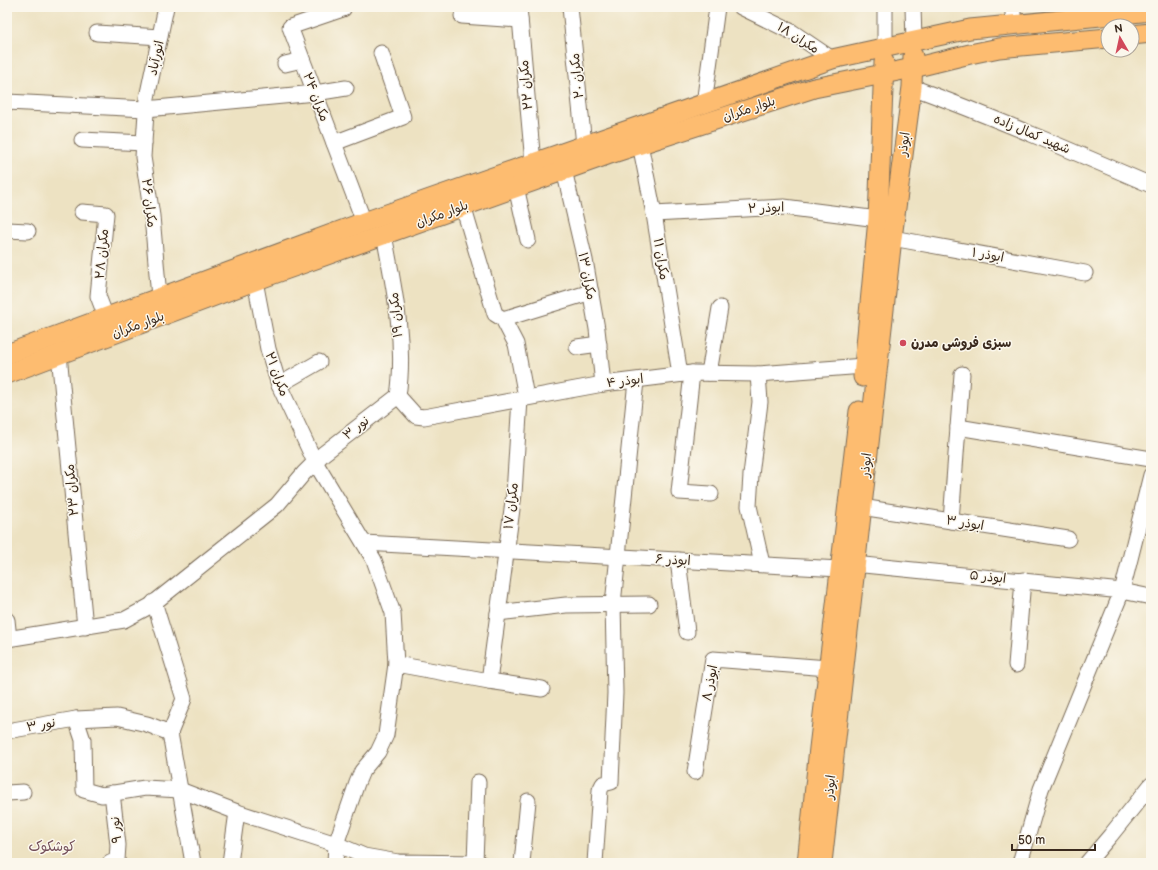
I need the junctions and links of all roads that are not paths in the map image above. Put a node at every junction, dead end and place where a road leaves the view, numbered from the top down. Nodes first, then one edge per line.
1 (166, 7) edge
2 (570, 7) edge
3 (717, 7) edge
4 (741, 7) edge
5 (885, 7) edge
6 (913, 7) edge
7 (348, 8) edge
8 (1106, 11) edge
9 (1151, 11) edge
10 (520, 13) edge
11 (1013, 15) edge
12 (462, 16) dead end
13 (97, 33) dead end
14 (1151, 34) edge
15 (1140, 35) edge
16 (160, 37) junction
17 (1100, 39) edge
18 (914, 41) junction
19 (885, 47) junction
20 (381, 54) dead end
21 (832, 59) junction
22 (302, 60) junction
23 (285, 64) dead end
24 (913, 68) junction
25 (883, 74) junction
26 (912, 87) junction
27 (346, 88) dead end
28 (315, 93) junction
29 (7, 102) edge
30 (704, 104) junction
31 (146, 109) junction
32 (82, 140) dead end
33 (144, 143) junction
34 (334, 143) junction
35 (640, 144) junction
36 (584, 145) junction
37 (533, 163) junction
38 (564, 170) junction
39 (1151, 185) edge
40 (516, 187) junction
41 (464, 206) junction
42 (82, 212) dead end
43 (654, 214) junction
44 (878, 220) junction
45 (364, 222) junction
46 (7, 230) edge
47 (28, 231) dead end
48 (384, 235) junction
49 (892, 238) junction
50 (528, 240) dead end
51 (1085, 273) dead end
52 (255, 281) junction
53 (879, 284) junction
54 (591, 292) junction
55 (159, 297) junction
56 (720, 308) dead end
57 (106, 317) junction
58 (503, 319) junction
59 (599, 344) junction
60 (576, 347) dead end
61 (7, 354) edge
62 (60, 354) junction
63 (319, 362) dead end
64 (864, 366) junction
65 (709, 373) junction
66 (7, 374) edge
67 (686, 374) junction
68 (758, 374) junction
69 (962, 374) dead end
70 (636, 380) junction
71 (602, 384) junction
72 (279, 385) junction
73 (398, 396) junction
74 (523, 398) junction
75 (958, 427) junction
76 (1151, 458) edge
77 (315, 462) junction
78 (1151, 475) edge
79 (711, 494) dead end
80 (861, 507) junction
81 (951, 521) junction
82 (1068, 539) dead end
83 (364, 543) junction
84 (506, 551) junction
85 (618, 557) junction
86 (678, 560) junction
87 (762, 564) junction
88 (847, 566) junction
89 (1023, 580) junction
90 (1122, 590) junction
91 (1151, 597) edge
92 (154, 602) junction
93 (613, 604) junction
94 (648, 604) dead end
95 (498, 613) junction
96 (7, 620) edge
97 (84, 627) junction
98 (687, 632) dead end
99 (8, 639) edge
100 (396, 664) junction
101 (1016, 665) dead end
102 (828, 668) junction
103 (489, 681) junction
104 (542, 689) dead end
105 (76, 719) junction
106 (7, 731) edge
107 (170, 733) junction
108 (695, 772) dead end
109 (478, 782) dead end
110 (1151, 785) edge
111 (180, 790) junction
112 (23, 792) dead end
113 (7, 793) edge
114 (112, 793) junction
115 (528, 801) dead end
116 (237, 812) junction
117 (336, 844) junction
118 (475, 862) edge
119 (110, 863) edge
120 (193, 863) edge
121 (230, 863) edge
122 (335, 863) edge
123 (480, 863) edge
124 (522, 863) edge
125 (595, 863) edge
126 (807, 863) edge
127 (822, 863) edge
128 (1020, 863) edge
129 (1087, 863) edge

1 - 16 street, انورآباد
2 - 36 street, مکران ۲۰
3 - 30 street
4 - 21 street, مکران ۱۸
5 - 19 street
6 - 18 street
7 - 22 street, مکران ۲۴
8 - 9 main road
8 - 11 main road
10 - 12 street
10 - 37 street, مکران ۲۲
11 - 18 main road
13 - 16 street
14 - 15 main road
16 - 31 street, انورآباد
17 - 24 main road
18 - 19 main road
18 - 24 main road, ابوذر
19 - 21 main road
19 - 25 main road, ابوذر
20 - 34 street
21 - 30 main road
22 - 23 street
22 - 28 street, مکران ۲۴
24 - 25 main road, بلوار مکران
24 - 26 main road, ابوذر
25 - 35 main road, بلوار مکران
25 - 44 main road, ابوذر
26 - 39 street, شهید کمال زاده
26 - 49 main road, ابوذر
27 - 28 street
28 - 31 street
28 - 34 street, مکران ۲۴
29 - 31 street
30 - 36 main road
31 - 33 street, مکران ۲۶
32 - 33 street
33 - 55 street, مکران ۲۶
34 - 45 street, مکران ۲۴
35 - 38 main road, بلوار مکران
35 - 43 street, مکران ۱۱
36 - 37 main road
37 - 45 main road
38 - 40 main road, بلوار مکران
38 - 54 street, مکران ۱۳
40 - 41 main road, بلوار مکران
40 - 50 street
41 - 48 main road, بلوار مکران
41 - 58 street, مکران ۱۷
42 - 57 street, مکران ۲۸
43 - 44 street, ابوذر ۲
43 - 67 street, مکران ۱۱
44 - 53 main road, ابوذر
45 - 55 main road
46 - 47 street
48 - 52 main road, بلوار مکران
48 - 73 street, مکران ۱۹
49 - 51 street, ابوذر ۱
49 - 53 main road, ابوذر
52 - 62 main road, بلوار مکران
52 - 72 street, مکران ۲۱
53 - 64 main road, ابوذر
53 - 80 main road, ابوذر
54 - 58 street
54 - 59 street, مکران ۱۳
55 - 57 main road
56 - 65 street
57 - 61 main road
58 - 74 street, مکران ۱۷
59 - 60 street
59 - 71 street, مکران ۱۳
62 - 66 main road, بلوار مکران
62 - 97 street, مکران ۲۳
63 - 72 street
64 - 68 street, ابوذر ۴
64 - 88 main road, ابوذر
65 - 67 street, ابوذر ۴
65 - 68 street, ابوذر ۴
67 - 70 street, ابوذر ۴
67 - 79 street, مکران ۱۱
68 - 87 street
69 - 75 street
70 - 71 street, ابوذر ۴
70 - 85 street
71 - 74 street, ابوذر ۴
72 - 77 street, مکران ۲۱
73 - 74 street, ابوذر ۴
73 - 77 street, نور ۳
74 - 84 street, مکران ۱۷
75 - 76 street
75 - 81 street
77 - 83 street, مکران ۲۱
77 - 92 street, نور ۳
78 - 90 street
80 - 81 street, ابوذر ۳
80 - 88 main road, ابوذر
81 - 82 street, ابوذر ۳
83 - 84 street, ابوذر ۶
83 - 100 street, مکران ۲۱
84 - 85 street, ابوذر ۶
84 - 95 street, مکران ۱۷
85 - 86 street, ابوذر ۶
85 - 93 street
86 - 87 street, ابوذر ۶
86 - 98 street
87 - 88 street, ابوذر ۶
88 - 89 street, ابوذر ۵
88 - 102 main road, ابوذر
88 - 127 main road, ابوذر
89 - 90 street, ابوذر ۵
89 - 101 street
90 - 91 street, ابوذر ۵
90 - 128 street
92 - 97 street, نور ۳
92 - 107 street
93 - 94 street
93 - 95 street
93 - 125 street
95 - 103 street, مکران ۱۷
96 - 99 street
97 - 99 street, نور ۳
100 - 103 street
100 - 117 street, مکران ۲۱
102 - 108 street, ابوذر ۸
102 - 126 main road, ابوذر
103 - 104 street
105 - 106 street, نور ۳
105 - 107 street, نور ۳
105 - 114 street
107 - 111 street
109 - 118 street
110 - 129 street
111 - 114 street
111 - 116 street
111 - 120 street
112 - 113 street
114 - 119 street, نور ۹
115 - 124 street
116 - 117 street
116 - 121 street
117 - 118 street
117 - 122 street
118 - 123 street

